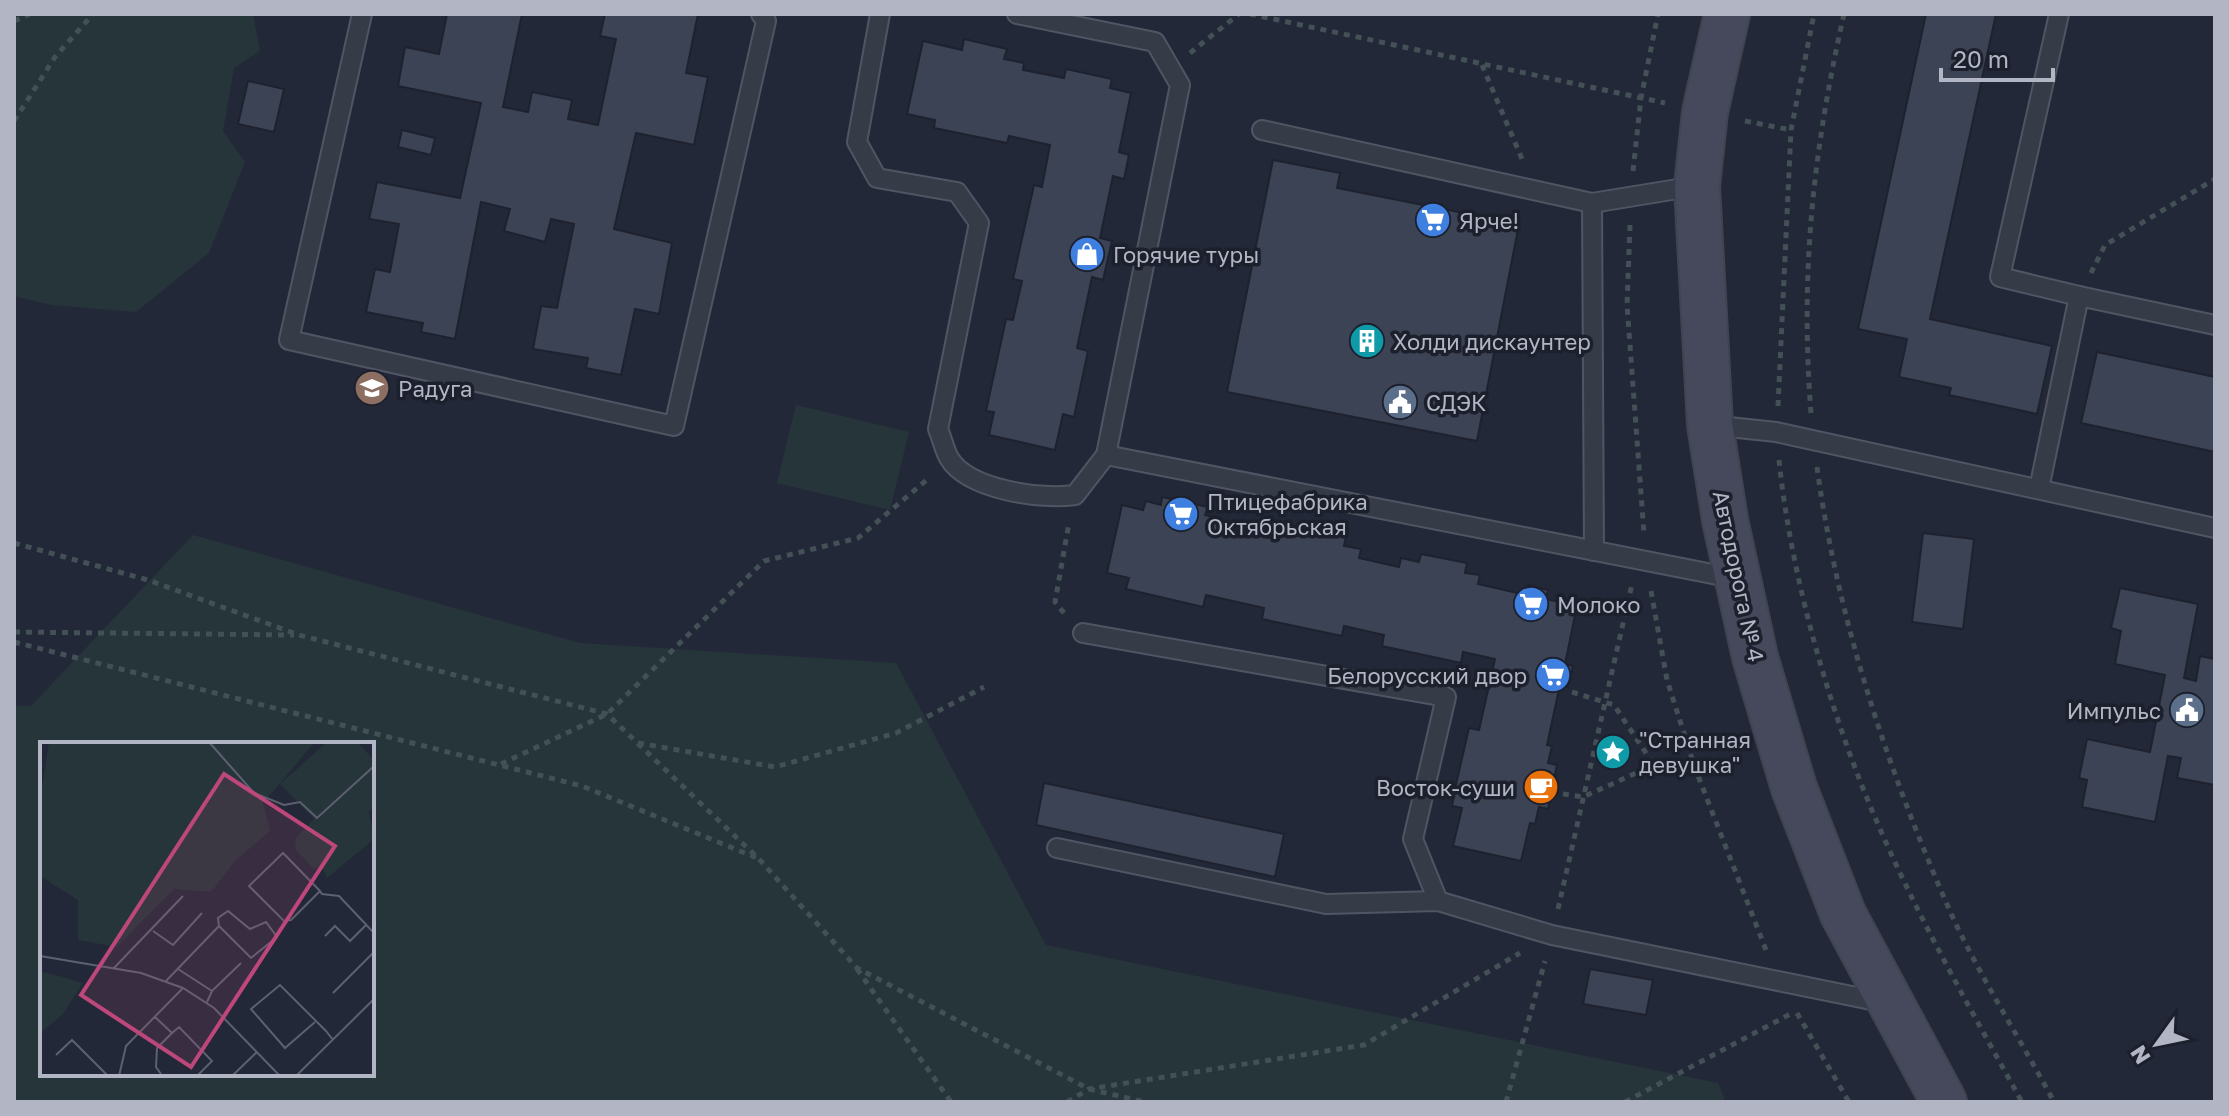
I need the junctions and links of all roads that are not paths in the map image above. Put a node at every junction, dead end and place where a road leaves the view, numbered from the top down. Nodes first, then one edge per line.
1 (362, 14) edge
2 (761, 14) edge
3 (880, 14) edge
4 (1017, 14) edge
5 (1727, 14) edge
6 (2059, 14) edge
7 (1262, 130) dead end
8 (1697, 186) junction
9 (1592, 203) junction
10 (2079, 296) junction
11 (2215, 325) edge
12 (1710, 425) junction
13 (1106, 455) junction
14 (2039, 489) junction
15 (2215, 528) edge
16 (1594, 551) junction
17 (1738, 579) junction
18 (1083, 633) road end
19 (1057, 848) dead end
20 (1438, 901) junction
21 (1889, 1004) junction
22 (1944, 1102) edge

1 - 2 lane
3 - 13 lane
4 - 13 lane
5 - 8 main road, Автодорога № 4
6 - 10 lane
7 - 9 lane
8 - 9 lane
8 - 12 main road, Автодорога № 4
9 - 16 lane
10 - 11 lane
10 - 14 lane
12 - 14 lane
12 - 17 main road, Автодорога № 4
13 - 16 lane
14 - 15 lane
16 - 17 lane
17 - 21 main road, Автодорога № 4
18 - 20 lane
19 - 20 lane
20 - 21 lane
21 - 22 main road, Автодорога № 4

